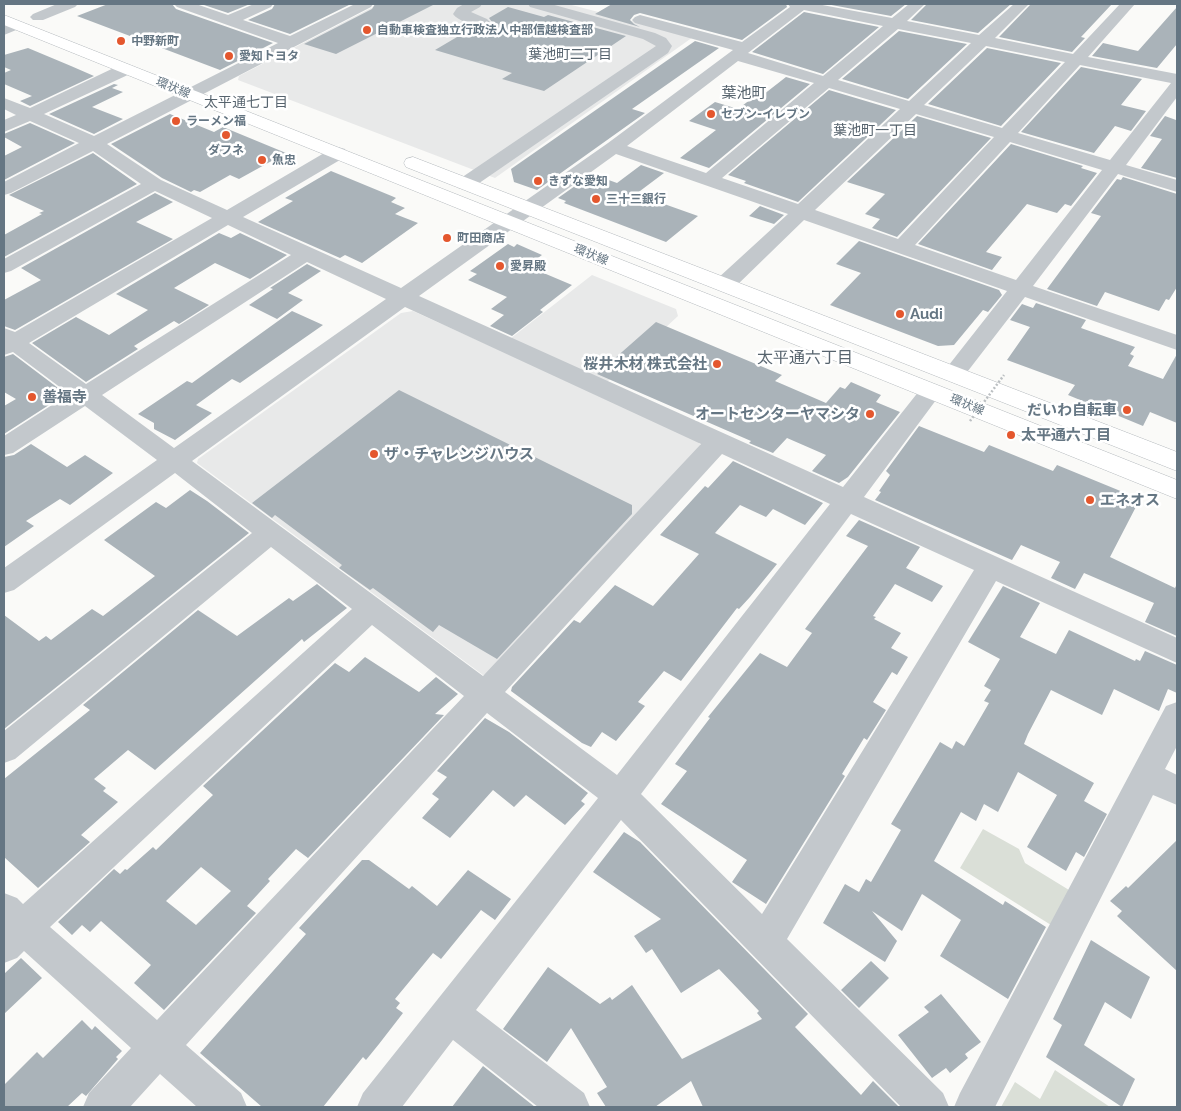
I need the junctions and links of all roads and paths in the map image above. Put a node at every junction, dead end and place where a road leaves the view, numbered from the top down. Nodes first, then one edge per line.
1 (4, 4) edge
2 (70, 4) edge
3 (182, 4) edge
4 (266, 4) edge
5 (366, 4) edge
6 (475, 4) edge
7 (535, 4) edge
8 (578, 4) edge
9 (799, 4) edge
10 (918, 4) edge
11 (1022, 4) edge
12 (1128, 4) edge
13 (38, 17) junction
14 (230, 20) junction
15 (482, 22) dead end
16 (894, 24) junction
17 (8, 25) edge
18 (983, 41) junction
19 (291, 42) junction
20 (740, 52) junction
21 (1076, 60) junction
22 (126, 69) junction
23 (1177, 79) edge
24 (826, 82) junction
25 (208, 84) junction
26 (1177, 86) edge
27 (188, 94) junction
28 (4, 103) edge
29 (912, 108) junction
30 (30, 114) junction
31 (4, 127) edge
32 (1006, 135) junction
33 (94, 143) junction
34 (614, 146) junction
35 (338, 154) junction
36 (1114, 168) junction
37 (709, 180) junction
38 (154, 184) junction
39 (466, 184) junction
40 (1177, 186) edge
41 (4, 189) edge
42 (528, 208) junction
43 (801, 212) junction
44 (227, 217) junction
45 (509, 222) junction
46 (902, 247) junction
47 (306, 254) junction
48 (4, 267) edge
49 (725, 284) junction
50 (1020, 289) junction
51 (403, 298) junction
52 (1174, 335) edge
53 (7, 342) edge
54 (1004, 375) dead end
55 (942, 383) junction
56 (84, 395) junction
57 (970, 421) dead end
58 (718, 442) junction
59 (4, 447) edge
60 (174, 460) junction
61 (1177, 462) edge
62 (1177, 490) edge
63 (846, 500) junction
64 (270, 533) junction
65 (991, 566) junction
66 (4, 582) edge
67 (371, 609) junction
68 (1177, 651) edge
69 (485, 695) junction
70 (1177, 715) edge
71 (4, 749) edge
72 (1146, 775) junction
73 (1177, 791) edge
74 (620, 796) junction
75 (10, 927) edge
76 (766, 942) junction
77 (450, 1014) junction
78 (159, 1047) junction
79 (103, 1107) edge
80 (228, 1107) edge
81 (377, 1107) edge
82 (570, 1107) edge
83 (929, 1107) edge
84 (974, 1107) edge

1 - 13 main road, 環状線
2 - 13 street
3 - 14 street
4 - 14 street
5 - 19 street
6 - 15 street
7 - 39 street
8 - 20 street
9 - 16 street
9 - 20 street
10 - 16 street
11 - 18 street
12 - 21 street
13 - 25 main road, 環状線
14 - 19 street
16 - 18 street
16 - 24 street
17 - 22 main road, 環状線
18 - 21 street
18 - 29 street
19 - 25 street
20 - 24 street
20 - 34 street
21 - 23 street
21 - 32 street
22 - 27 main road, 環状線
22 - 30 street
24 - 29 street
24 - 37 street
25 - 27 street
25 - 39 main road, 環状線
26 - 36 street
27 - 33 street
27 - 35 main road, 環状線
28 - 30 street
29 - 32 street
29 - 43 street
30 - 31 street
30 - 33 street
32 - 36 street
32 - 46 street
33 - 38 street
33 - 41 street
34 - 37 street
34 - 42 street
35 - 44 street
35 - 45 main road, 環状線
36 - 40 street
36 - 50 street
37 - 43 street
38 - 44 street
38 - 48 street
39 - 42 main road, 環状線
42 - 45 street
42 - 49 main road, 環状線
43 - 46 street
43 - 49 street
44 - 47 street
44 - 53 street
45 - 51 street
45 - 55 main road, 環状線
46 - 50 street
47 - 51 street
47 - 56 street
49 - 55 main road, 環状線
50 - 52 street
50 - 55 street
51 - 58 street
51 - 60 street
53 - 56 street
54 - 57 path, bridge
55 - 61 main road, 環状線
55 - 62 main road, 環状線
55 - 63 street
56 - 59 street
56 - 60 street
58 - 63 street
58 - 69 street
60 - 64 street
60 - 66 street
63 - 65 street
63 - 74 street
64 - 67 street
64 - 71 street
65 - 68 street
65 - 76 street
67 - 69 street
67 - 75 street
69 - 74 street
69 - 78 street
70 - 72 street
72 - 73 street
72 - 84 street
74 - 76 street
74 - 77 street
75 - 78 street
76 - 83 street
77 - 81 street
77 - 82 street
78 - 79 street
78 - 80 street

